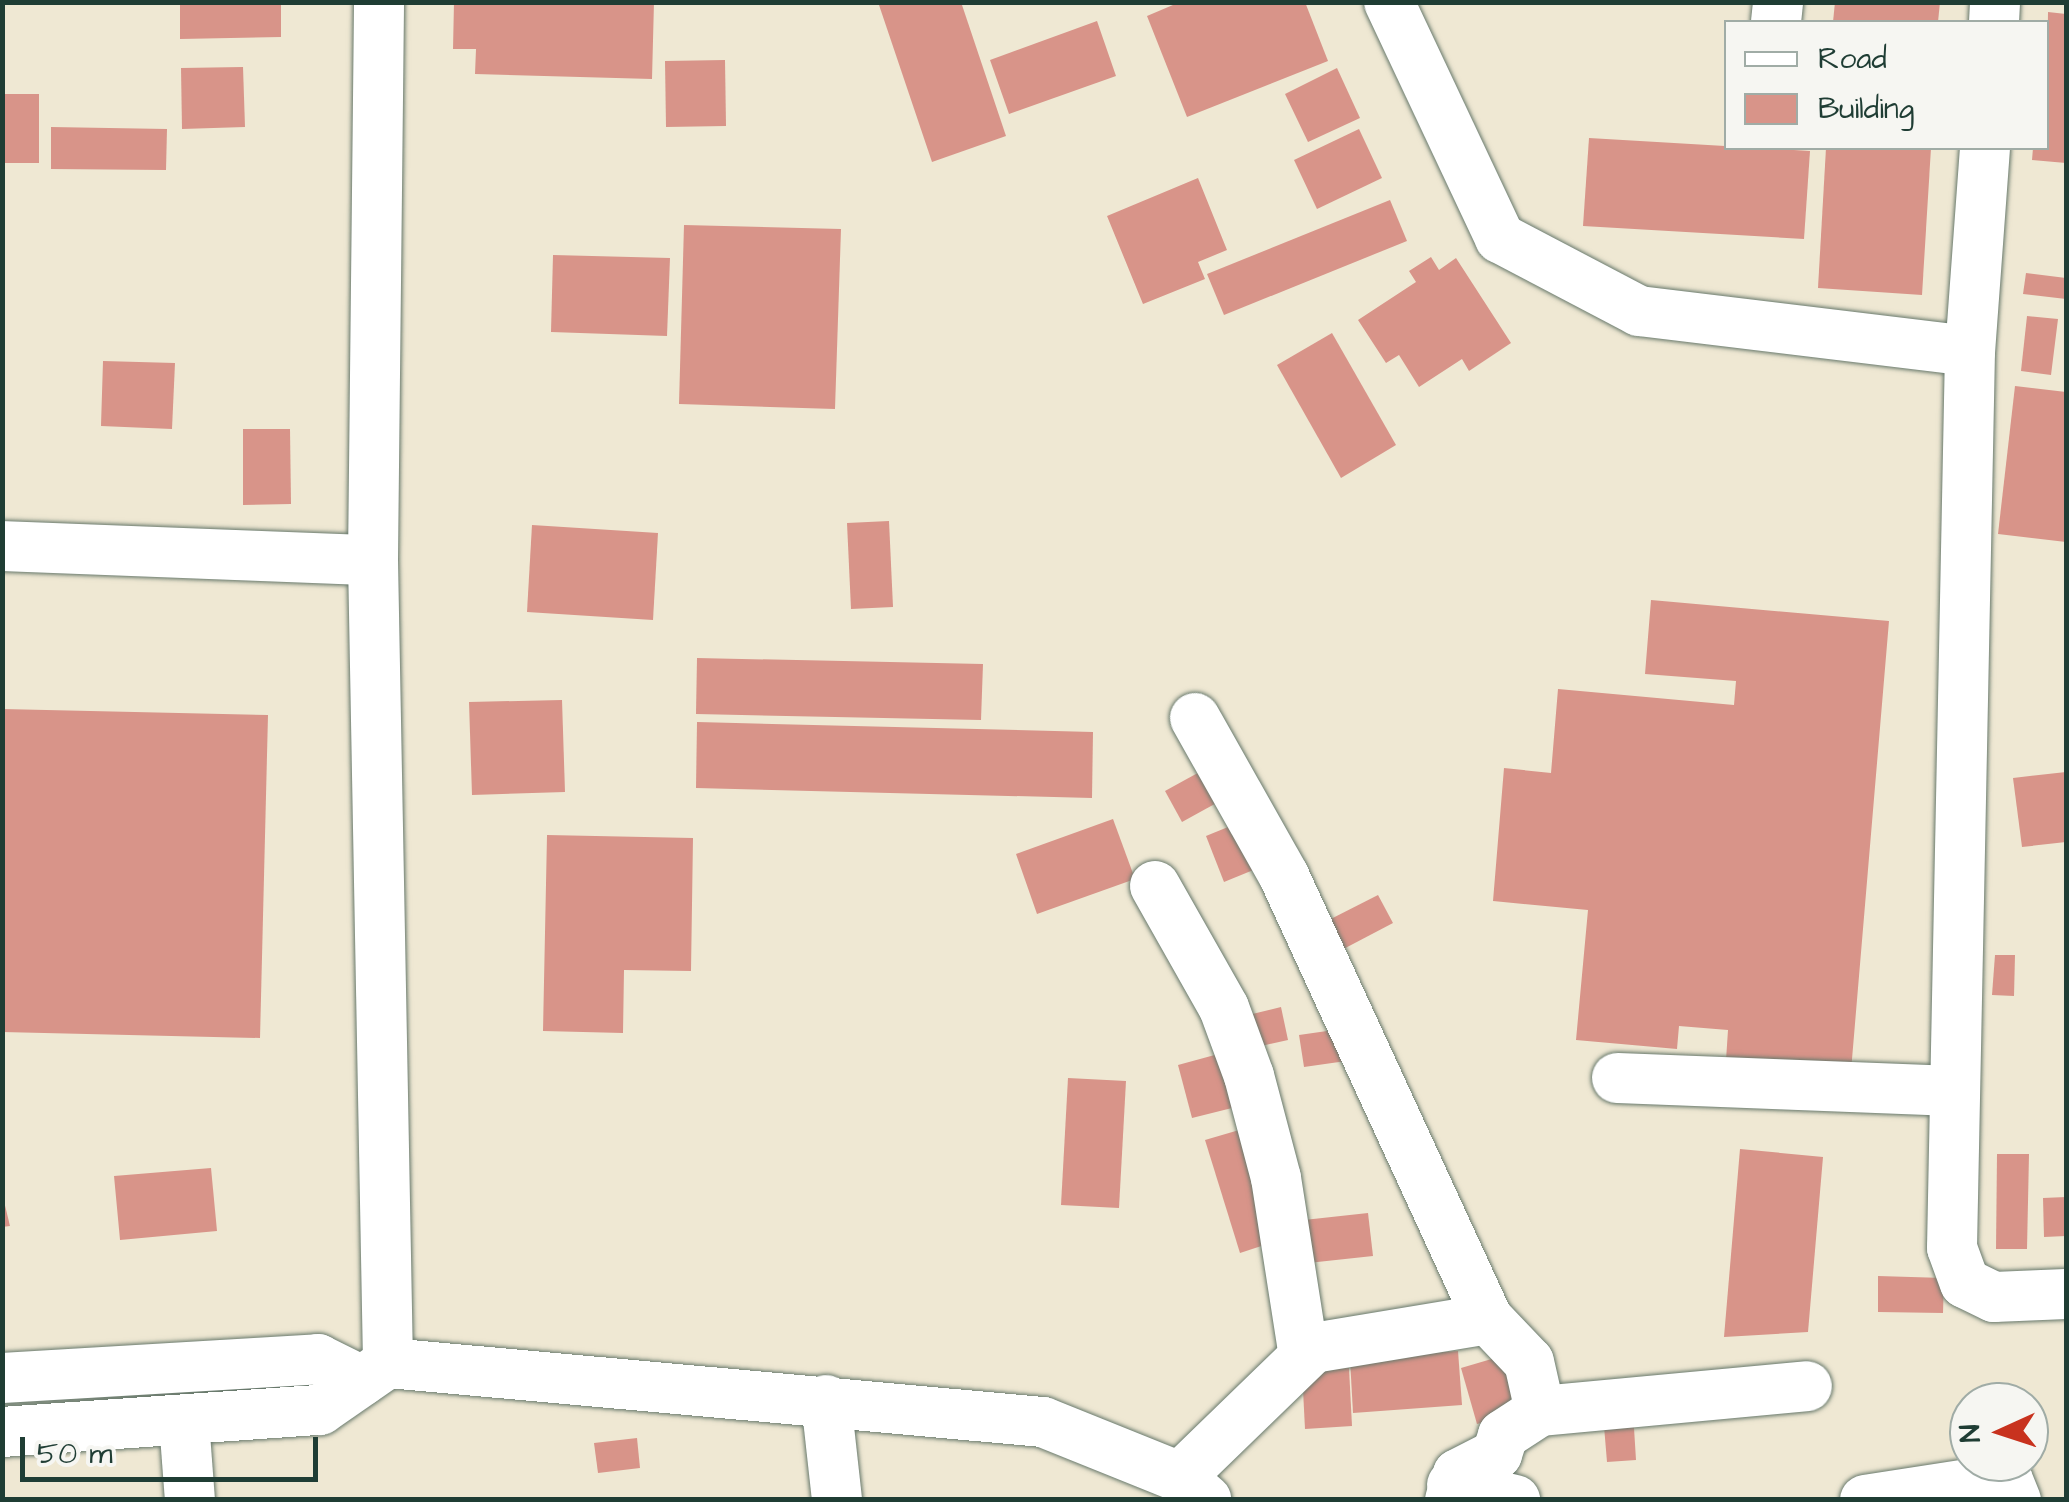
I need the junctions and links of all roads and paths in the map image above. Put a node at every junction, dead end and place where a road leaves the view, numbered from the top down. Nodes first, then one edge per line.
1 (379, 2) edge
2 (1388, 2) edge
3 (1984, 150) edge
4 (1970, 351) junction
5 (2, 546) edge
6 (372, 560) junction
7 (1195, 718) dead end
8 (1155, 886) dead end
9 (1617, 1078) dead end
10 (1955, 1092) junction
11 (2066, 1294) edge
12 (1488, 1319) junction
13 (1304, 1356) junction
14 (375, 1372) junction
15 (2, 1378) edge
16 (1807, 1386) dead end
17 (826, 1400) junction
18 (1540, 1411) junction
19 (184, 1421) junction
20 (2, 1432) edge
21 (1193, 1488) edge
22 (1451, 1492) edge
23 (190, 1500) edge
24 (837, 1500) edge
25 (1515, 1500) edge
26 (1865, 1500) edge
27 (2016, 1500) edge

1 - 6 street
2 - 4 street
3 - 4 street
4 - 10 street
5 - 6 street
6 - 14 street
7 - 12 street
8 - 13 street
9 - 10 street
10 - 11 street
12 - 13 street
12 - 18 street
13 - 21 street
14 - 15 street
14 - 17 street
14 - 19 street
16 - 18 street
17 - 21 street
17 - 24 street
18 - 22 street
19 - 20 street
19 - 23 street
22 - 25 street
26 - 27 street

